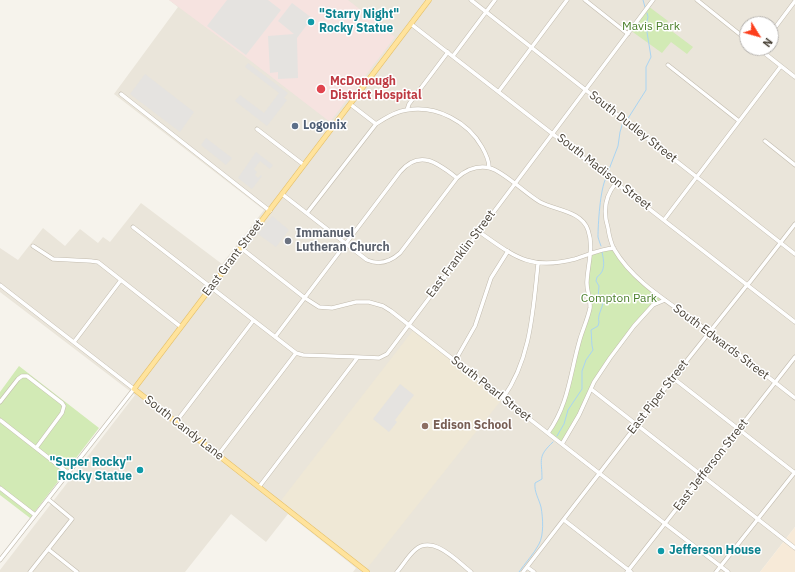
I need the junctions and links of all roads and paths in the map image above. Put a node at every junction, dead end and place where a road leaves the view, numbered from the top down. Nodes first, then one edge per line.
1 (429, 0) edge
2 (471, 0) edge
3 (495, 0) edge
4 (567, 0) edge
5 (585, 0) edge
6 (653, 0) edge
7 (697, 0) edge
8 (795, 1) edge
9 (486, 12) junction
10 (779, 22) edge
11 (411, 24) junction
12 (628, 34) junction
13 (739, 34) edge
14 (532, 47) junction
15 (448, 52) junction
16 (453, 56) junction
17 (769, 56) edge
18 (668, 65) dead end
19 (781, 66) junction
20 (795, 77) edge
21 (586, 89) junction
22 (499, 91) junction
23 (121, 94) dead end
24 (350, 104) junction
25 (408, 110) junction
26 (739, 121) junction
27 (376, 124) junction
28 (257, 129) dead end
29 (553, 133) junction
30 (765, 141) dead end
31 (795, 164) edge
32 (304, 165) junction
33 (489, 168) junction
34 (697, 177) junction
35 (457, 178) junction
36 (616, 183) junction
37 (514, 184) junction
38 (282, 194) junction
39 (270, 211) junction
40 (306, 213) junction
41 (664, 220) junction
42 (795, 224) edge
43 (133, 227) dead end
44 (478, 231) junction
45 (781, 243) junction
46 (346, 244) junction
47 (33, 246) dead end
48 (241, 248) junction
49 (614, 248) junction
50 (508, 252) junction
51 (591, 254) junction
52 (795, 254) edge
53 (538, 264) junction
54 (121, 280) junction
55 (0, 285) edge
56 (747, 285) junction
57 (211, 287) junction
58 (305, 298) junction
59 (666, 300) junction
60 (253, 321) junction
61 (795, 322) edge
62 (408, 324) junction
63 (181, 327) junction
64 (709, 331) junction
65 (275, 337) junction
66 (74, 342) junction
67 (296, 353) junction
68 (358, 357) junction
69 (795, 358) edge
70 (456, 361) junction
71 (673, 378) junction
72 (776, 383) junction
73 (134, 389) junction
74 (591, 389) junction
75 (503, 398) junction
76 (795, 398) edge
77 (0, 402) edge
78 (0, 420) edge
79 (176, 422) junction
80 (637, 424) junction
81 (739, 430) junction
82 (548, 433) junction
83 (562, 444) junction
84 (36, 448) junction
85 (218, 455) junction
86 (68, 473) junction
87 (599, 473) junction
88 (795, 473) edge
89 (703, 476) junction
90 (259, 487) junction
91 (0, 488) edge
92 (48, 499) junction
93 (35, 515) junction
94 (757, 519) junction
95 (564, 520) junction
96 (665, 524) junction
97 (795, 548) edge
98 (48, 549) junction
99 (0, 560) edge
100 (721, 566) junction
101 (527, 567) junction
102 (629, 571) edge
103 (30, 572) edge
104 (77, 572) edge
105 (367, 572) edge
106 (397, 572) edge
107 (471, 572) edge
108 (523, 572) edge
109 (534, 572) edge
110 (716, 572) edge
111 (728, 572) edge

1 - 11 main road, East Grant Street
2 - 9 street, South Dudley Street
3 - 9 street
4 - 14 street
5 - 12 street
6 - 12 street, East Franklin Street
7 - 13 street
8 - 10 street
9 - 14 street, South Dudley Street
9 - 16 street
11 - 15 street, South Madison Street
11 - 24 main road, East Grant Street
12 - 21 street, East Franklin Street
14 - 21 street, South Dudley Street
14 - 22 street
15 - 16 street, South Madison Street
15 - 25 street
16 - 22 street, South Madison Street
17 - 19 street
18 - 26 street
19 - 20 street
19 - 26 street
21 - 29 street, East Franklin Street
21 - 34 street, South Dudley Street
22 - 29 street, South Madison Street
23 - 39 street
24 - 27 street
24 - 32 main road, East Grant Street
25 - 27 street
25 - 33 street
26 - 34 street
27 - 40 street
28 - 32 street
29 - 36 street, South Madison Street
29 - 37 street, East Franklin Street
30 - 31 street
32 - 38 main road, East Grant Street
33 - 35 street
33 - 37 street
34 - 41 street
34 - 45 street, South Dudley Street
35 - 46 street
35 - 46 street
36 - 41 street, South Madison Street
36 - 49 street, South Edwards Street
37 - 44 street, East Franklin Street
37 - 51 street
38 - 39 main road, East Grant Street
38 - 40 street
39 - 48 main road, East Grant Street
40 - 46 street
41 - 56 street, South Madison Street
42 - 45 street, East Piper Street
43 - 57 street
44 - 50 street
44 - 62 street, East Franklin Street
45 - 52 street, South Dudley Street
45 - 56 street, East Piper Street
46 - 58 street
47 - 54 street
48 - 57 main road, East Grant Street
48 - 58 street, South Pearl Street
49 - 51 street
49 - 59 street, South Edwards Street
50 - 53 street
50 - 70 street
51 - 53 street
51 - 82 street
53 - 75 street
54 - 63 street
54 - 66 street
55 - 66 street, South Candy Lane
56 - 61 street, South Madison Street
56 - 64 street, East Piper Street
57 - 60 street
57 - 63 main road, East Grant Street
58 - 62 street, South Pearl Street
58 - 65 street
59 - 64 street, South Edwards Street
59 - 74 street
60 - 65 street
60 - 79 street
62 - 68 street, East Franklin Street
62 - 70 street, South Pearl Street
63 - 73 main road, East Grant Street
64 - 71 street, East Piper Street
64 - 72 street, South Edwards Street
65 - 67 street
66 - 73 street, South Candy Lane
67 - 68 street, East Franklin Street
67 - 85 street
68 - 90 street
69 - 72 street, East Jefferson Street
70 - 75 street, South Pearl Street
71 - 80 street, East Piper Street
71 - 81 street
72 - 76 street, South Edwards Street
72 - 81 street, East Jefferson Street
73 - 79 main road, South Candy Lane
73 - 86 street, East Grant Street
74 - 80 street
74 - 83 street
75 - 82 street, South Pearl Street
77 - 84 street
78 - 84 street
79 - 85 main road, South Candy Lane
80 - 87 street, East Piper Street
80 - 89 street
81 - 88 street
81 - 89 street, East Jefferson Street
82 - 83 street, South Pearl Street
83 - 87 street, South Pearl Street
84 - 86 street
85 - 90 main road, South Candy Lane
86 - 92 street, East Grant Street
87 - 95 street, East Piper Street
87 - 96 street, South Pearl Street
88 - 94 street
89 - 94 street
89 - 96 street, East Jefferson Street
90 - 105 main road, South Candy Lane
91 - 93 street
92 - 93 street, East Grant Street
92 - 98 street
93 - 99 street, East Grant Street
94 - 97 street
94 - 100 street
95 - 101 street, East Piper Street
95 - 102 street
96 - 100 street, South Pearl Street
96 - 102 street, East Jefferson Street
98 - 103 street
98 - 104 street
100 - 110 street
100 - 111 street, South Pearl Street
101 - 108 street, East Piper Street
101 - 109 street
106 - 107 street

